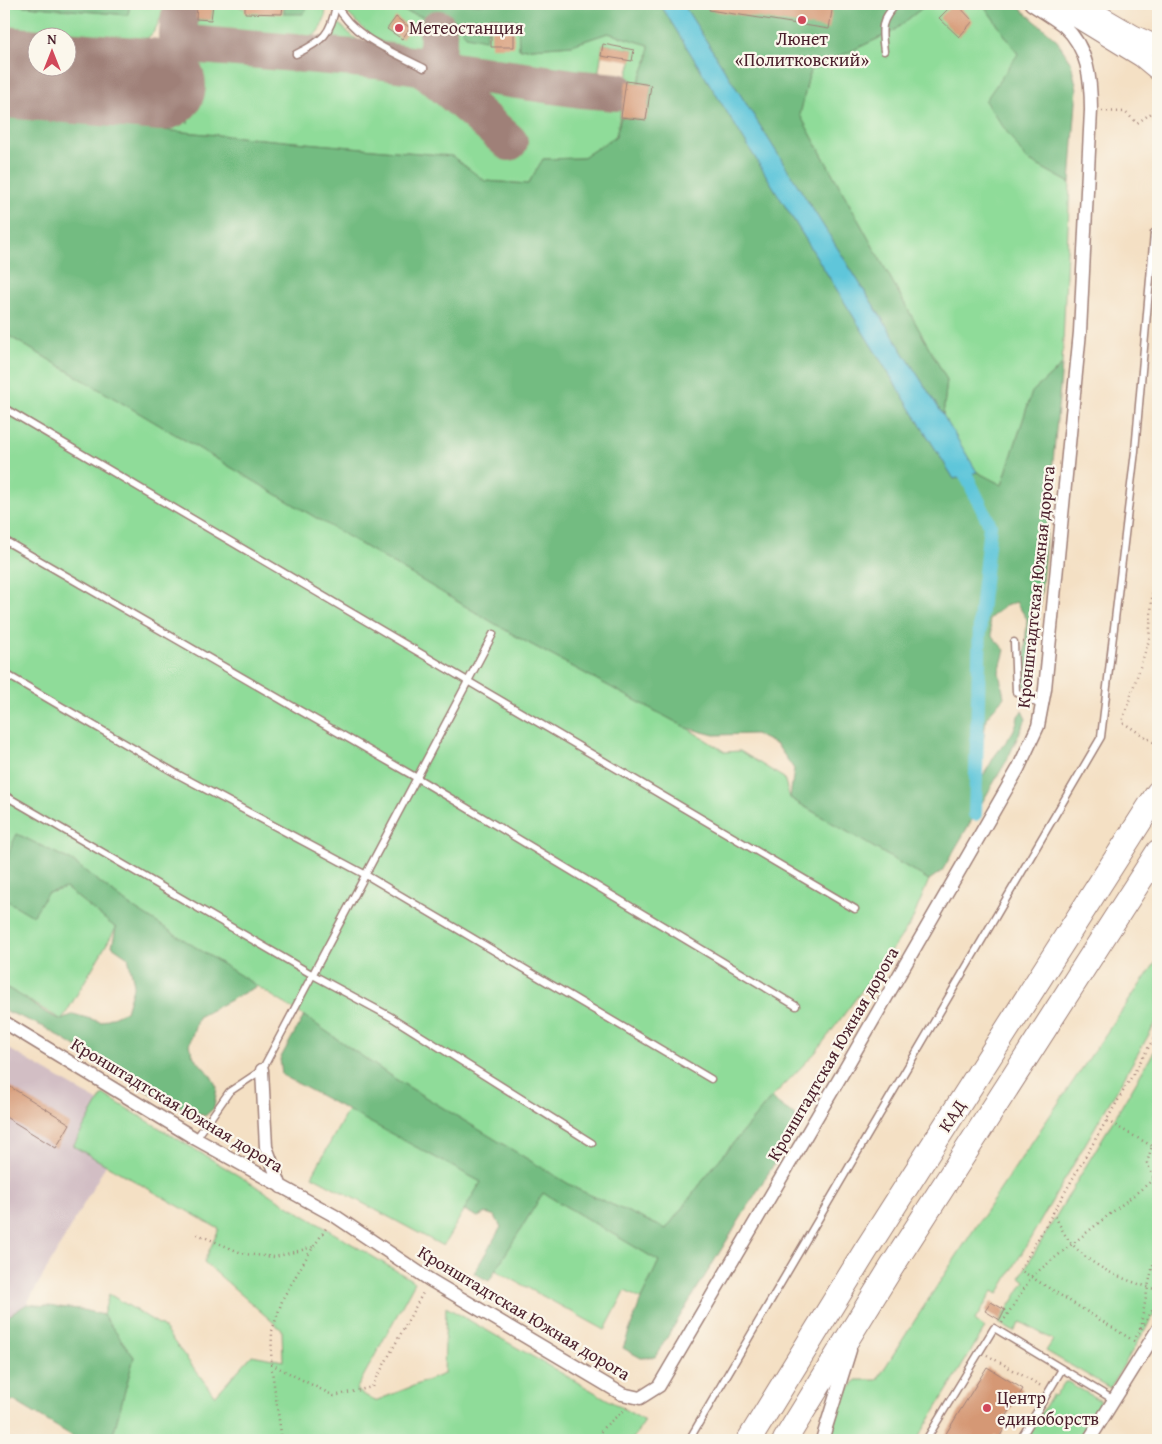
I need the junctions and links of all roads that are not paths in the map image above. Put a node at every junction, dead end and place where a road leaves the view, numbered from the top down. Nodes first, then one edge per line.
1 (336, 4) edge
2 (897, 4) edge
3 (1031, 4) edge
4 (1057, 4) edge
5 (1081, 4) edge
6 (1158, 46) edge
7 (884, 51) dead end
8 (296, 54) dead end
9 (1150, 59) edge
10 (1158, 66) edge
11 (424, 68) dead end
12 (1158, 71) edge
13 (1154, 233) dead end
14 (4, 408) edge
15 (4, 540) edge
16 (493, 634) dead end
17 (1014, 642) road end
18 (4, 673) edge
19 (468, 681) junction
20 (1042, 706) junction
21 (417, 778) junction
22 (1158, 794) edge
23 (4, 795) edge
24 (1158, 852) edge
25 (366, 875) junction
26 (855, 909) dead end
27 (313, 975) junction
28 (796, 1006) dead end
29 (4, 1022) edge
30 (262, 1070) junction
31 (711, 1079) dead end
32 (196, 1139) junction
33 (592, 1143) dead end
34 (280, 1187) junction
35 (861, 1319) junction
36 (1158, 1329) edge
37 (1062, 1370) junction
38 (1114, 1400) junction
39 (689, 1440) edge
40 (749, 1440) edge
41 (785, 1440) edge
42 (822, 1440) edge
43 (926, 1440) edge
44 (1020, 1440) edge
45 (1089, 1440) edge

1 - 8 lane
1 - 11 lane
2 - 7 lane
3 - 20 street, Кронштадтская Южная дорога
4 - 9 street
5 - 6 street
9 - 10 street
9 - 12 street
13 - 39 lane
14 - 19 lane
15 - 21 lane
16 - 19 lane
17 - 20 lane
18 - 25 lane
19 - 21 lane
19 - 26 lane
20 - 34 street, Кронштадтская Южная дорога
21 - 25 lane
21 - 28 lane
22 - 40 highway, КАД
23 - 27 lane
24 - 35 highway, КАД
25 - 27 lane
25 - 31 lane
27 - 30 lane
27 - 33 lane
29 - 32 street, Кронштадтская Южная дорога
30 - 32 lane
30 - 34 street
32 - 34 street, Кронштадтская Южная дорога
35 - 41 highway, КАД
35 - 42 street
36 - 38 street
37 - 38 lane
37 - 43 lane
37 - 44 lane
38 - 45 street

